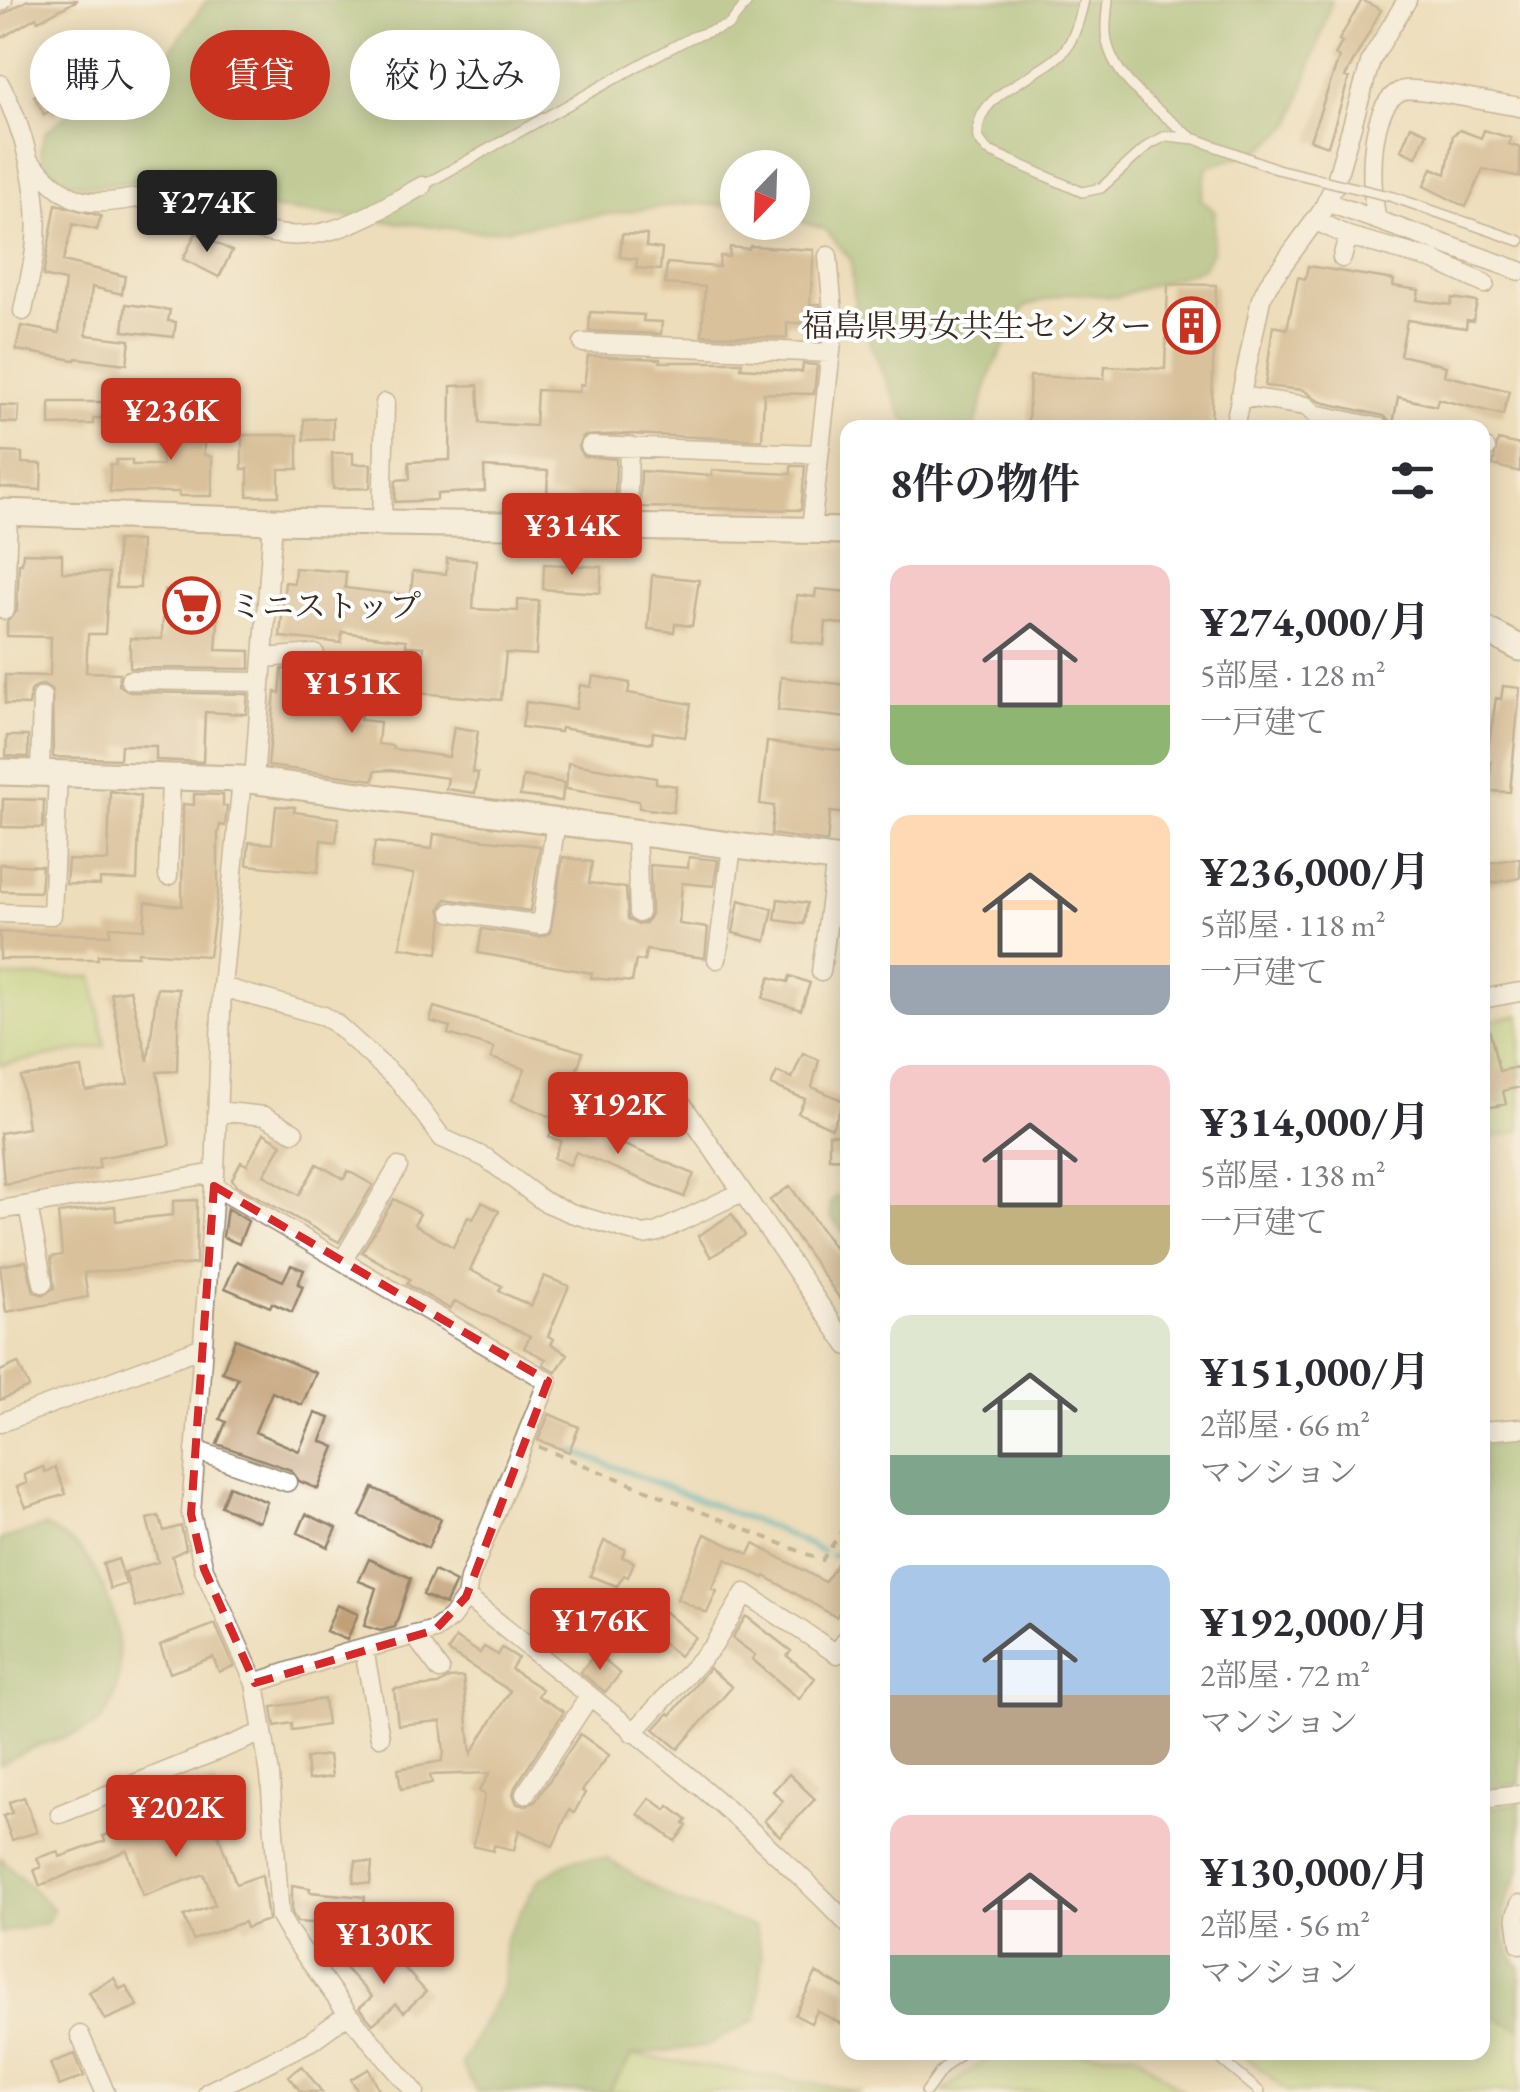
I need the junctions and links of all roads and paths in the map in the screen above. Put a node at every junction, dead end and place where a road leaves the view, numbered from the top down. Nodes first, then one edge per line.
1 (749, 0) edge
2 (1084, 0) edge
3 (1108, 0) edge
4 (1407, 0) edge
5 (0, 84) edge
6 (1520, 107) edge
7 (1194, 138) junction
8 (30, 162) junction
9 (422, 186) joint
10 (1326, 202) junction
11 (1314, 220) junction
12 (1376, 220) junction
13 (1348, 236) junction
14 (1520, 241) edge
15 (828, 256) dead end
16 (1342, 258) dead end
17 (1520, 270) edge
18 (1485, 284) dead end
19 (23, 312) dead end
20 (583, 343) dead end
21 (831, 354) junction
22 (1240, 396) junction
23 (385, 403) dead end
24 (1236, 420) edge
25 (1343, 420) edge
26 (590, 446) dead end
27 (629, 446) junction
28 (817, 454) junction
29 (4, 512) edge
30 (273, 521) junction
31 (382, 523) junction
32 (627, 527) junction
33 (810, 529) junction
34 (840, 530) edge
35 (5, 610) dead end
36 (1490, 632) edge
37 (1520, 648) edge
38 (315, 654) dead end
39 (263, 658) junction
40 (130, 680) dead end
41 (261, 682) junction
42 (42, 698) dead end
43 (0, 772) edge
44 (49, 773) junction
45 (172, 776) junction
46 (248, 780) junction
47 (556, 821) junction
48 (636, 833) junction
49 (732, 847) junction
50 (840, 860) edge
51 (840, 870) edge
52 (168, 876) dead end
53 (452, 912) dead end
54 (0, 913) edge
55 (639, 913) dead end
56 (718, 959) dead end
57 (820, 972) dead end
58 (222, 987) junction
59 (1520, 992) edge
60 (1490, 998) edge
61 (602, 1092) dead end
62 (218, 1111) junction
63 (294, 1132) dead end
64 (398, 1168) dead end
65 (215, 1179) junction
66 (740, 1193) junction
67 (28, 1206) junction
68 (0, 1210) edge
69 (343, 1260) junction
70 (43, 1283) dead end
71 (840, 1335) edge
72 (203, 1347) junction
73 (0, 1424) edge
74 (1520, 1428) edge
75 (1490, 1430) edge
76 (526, 1441) junction
77 (195, 1450) junction
78 (287, 1482) dead end
79 (840, 1534) edge
80 (466, 1598) junction
81 (414, 1636) junction
82 (840, 1648) edge
83 (364, 1649) junction
84 (440, 1670) dead end
85 (256, 1684) junction
86 (590, 1697) junction
87 (634, 1732) junction
88 (262, 1733) junction
89 (380, 1737) dead end
90 (525, 1794) dead end
91 (1520, 1794) edge
92 (1490, 1799) edge
93 (60, 1814) dead end
94 (1520, 1904) edge
95 (840, 1916) edge
96 (1520, 1944) edge
97 (348, 2014) junction
98 (80, 2035) dead end
99 (953, 2060) edge
100 (1222, 2060) edge
101 (105, 2092) edge
102 (208, 2092) edge
103 (415, 2092) edge
104 (926, 2092) edge
105 (1260, 2092) edge

1 - 9 lane
2 - 7 lane
3 - 7 lane
4 - 10 street
5 - 8 street
6 - 12 street
7 - 14 lane, bridge
8 - 9 street
8 - 19 street
10 - 11 street
10 - 12 street
11 - 13 street
11 - 22 street
12 - 17 street
13 - 16 street
13 - 18 street
15 - 21 street
20 - 21 street
21 - 28 street
22 - 24 street
22 - 25 street
23 - 31 street
26 - 27 street
27 - 28 street
27 - 32 street
28 - 33 street
29 - 30 street
29 - 35 street
30 - 31 street
30 - 39 street
31 - 32 street
32 - 33 street
33 - 34 street
36 - 37 street
38 - 39 street
39 - 41 street
40 - 41 street
41 - 46 street
42 - 44 street
43 - 44 street
44 - 45 street
44 - 54 street
45 - 46 street
45 - 52 street
46 - 47 street
46 - 58 street
47 - 48 street
47 - 53 street
48 - 49 street
48 - 55 street
49 - 50 street
49 - 56 street
51 - 57 street
58 - 62 street
58 - 66 street
59 - 60 street
61 - 66 street
62 - 63 street
62 - 65 street
64 - 69 street
65 - 67 street
65 - 69 street
65 - 72 street
66 - 71 street
67 - 68 street
67 - 70 street
69 - 76 street
72 - 73 street
72 - 77 street
74 - 75 street
76 - 79 path
76 - 80 street
77 - 78 street
77 - 85 street
80 - 81 street
80 - 86 street
81 - 83 street
81 - 84 street
82 - 87 street
83 - 85 street
83 - 89 street
85 - 88 street
86 - 87 street
86 - 90 street
87 - 95 street
88 - 93 street
88 - 97 street
91 - 92 street
94 - 96 street
97 - 102 street
97 - 103 street
98 - 101 street
99 - 104 lane
100 - 105 lane

